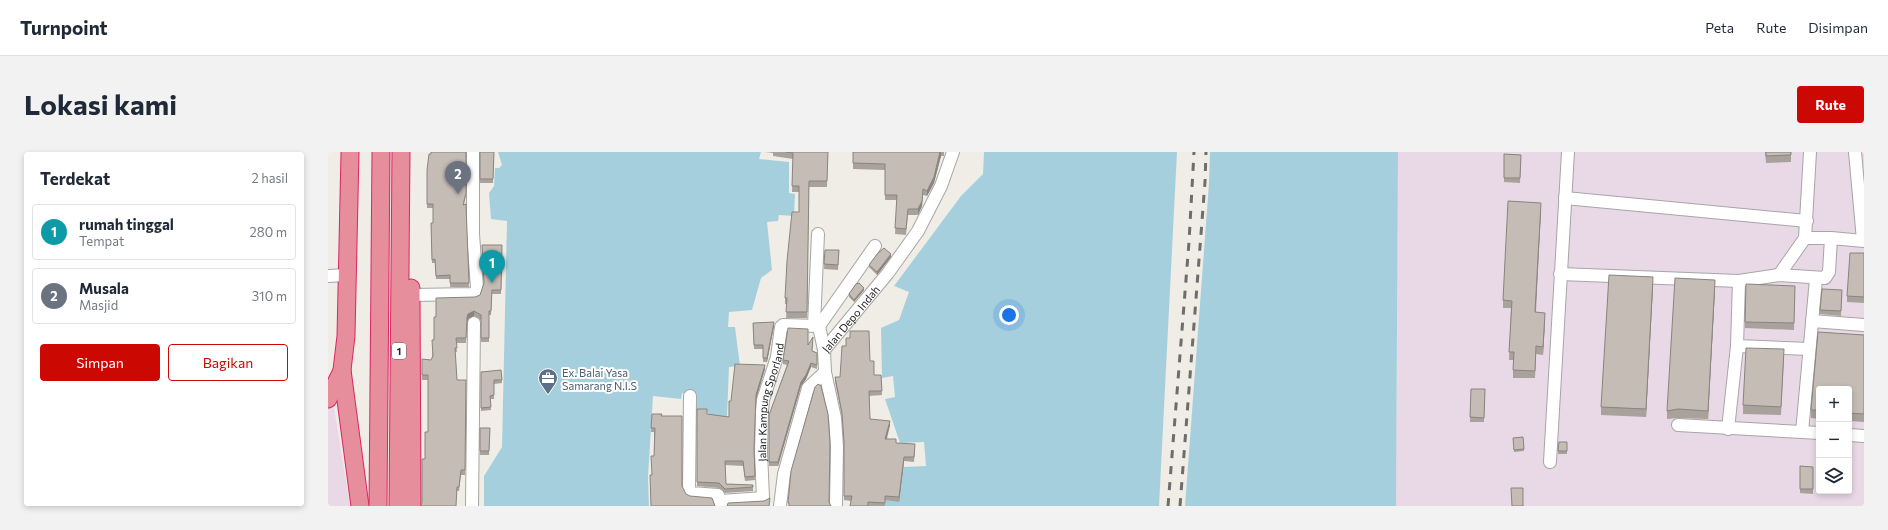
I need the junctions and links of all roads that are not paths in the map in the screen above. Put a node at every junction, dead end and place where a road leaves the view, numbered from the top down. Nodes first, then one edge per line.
1 (350, 152) edge
2 (381, 152) edge
3 (401, 152) edge
4 (412, 152) edge
5 (473, 152) edge
6 (954, 152) edge
7 (1568, 152) edge
8 (1810, 152) edge
9 (1856, 152) edge
10 (1860, 166) edge
11 (1565, 198) junction
12 (1807, 221) junction
13 (818, 234) dead end
14 (1805, 238) junction
15 (1831, 238) junction
16 (1863, 240) edge
17 (875, 246) dead end
18 (1560, 274) junction
19 (347, 275) junction
20 (1779, 275) junction
21 (328, 276) edge
22 (1816, 279) junction
23 (1739, 282) junction
24 (411, 295) junction
25 (1812, 321) junction
26 (474, 323) dead end
27 (1864, 325) edge
28 (816, 326) junction
29 (1737, 346) junction
30 (1809, 349) junction
31 (824, 350) junction
32 (342, 370) junction
33 (825, 372) junction
34 (690, 396) dead end
35 (328, 399) edge
36 (1678, 425) dead end
37 (1728, 429) junction
38 (1802, 432) junction
39 (1816, 433) edge
40 (1852, 435) edge
41 (1864, 436) edge
42 (1550, 462) dead end
43 (721, 503) edge
44 (360, 506) edge
45 (378, 506) edge
46 (398, 506) edge
47 (412, 506) edge
48 (472, 506) edge
49 (780, 506) edge
50 (836, 506) edge

1 - 19 highway
2 - 45 highway, 1
3 - 46 highway, 1
4 - 24 highway
5 - 24 street
6 - 31 street, Jalan Depo Indah
7 - 11 street
8 - 12 street
9 - 10 street
10 - 16 street
11 - 12 street
11 - 18 street
12 - 14 street
13 - 28 street
14 - 15 street
14 - 20 street
15 - 16 street
15 - 22 street
17 - 28 street
18 - 23 street
18 - 42 street
19 - 21 street
19 - 32 highway
20 - 22 street
20 - 23 street
22 - 25 street
23 - 29 street
24 - 47 highway
25 - 27 street
25 - 30 street
26 - 48 street
28 - 31 street
28 - 43 street, Jalan Kampung Sporland
29 - 30 street
29 - 37 street
30 - 38 street
31 - 33 street, Jalan Depo Indah
32 - 35 highway
32 - 44 highway
33 - 49 street
33 - 50 street, Jalan Depo Indah
34 - 43 street, Jalan Kampung Sporland
36 - 37 street
37 - 38 street
38 - 39 street
40 - 41 street

